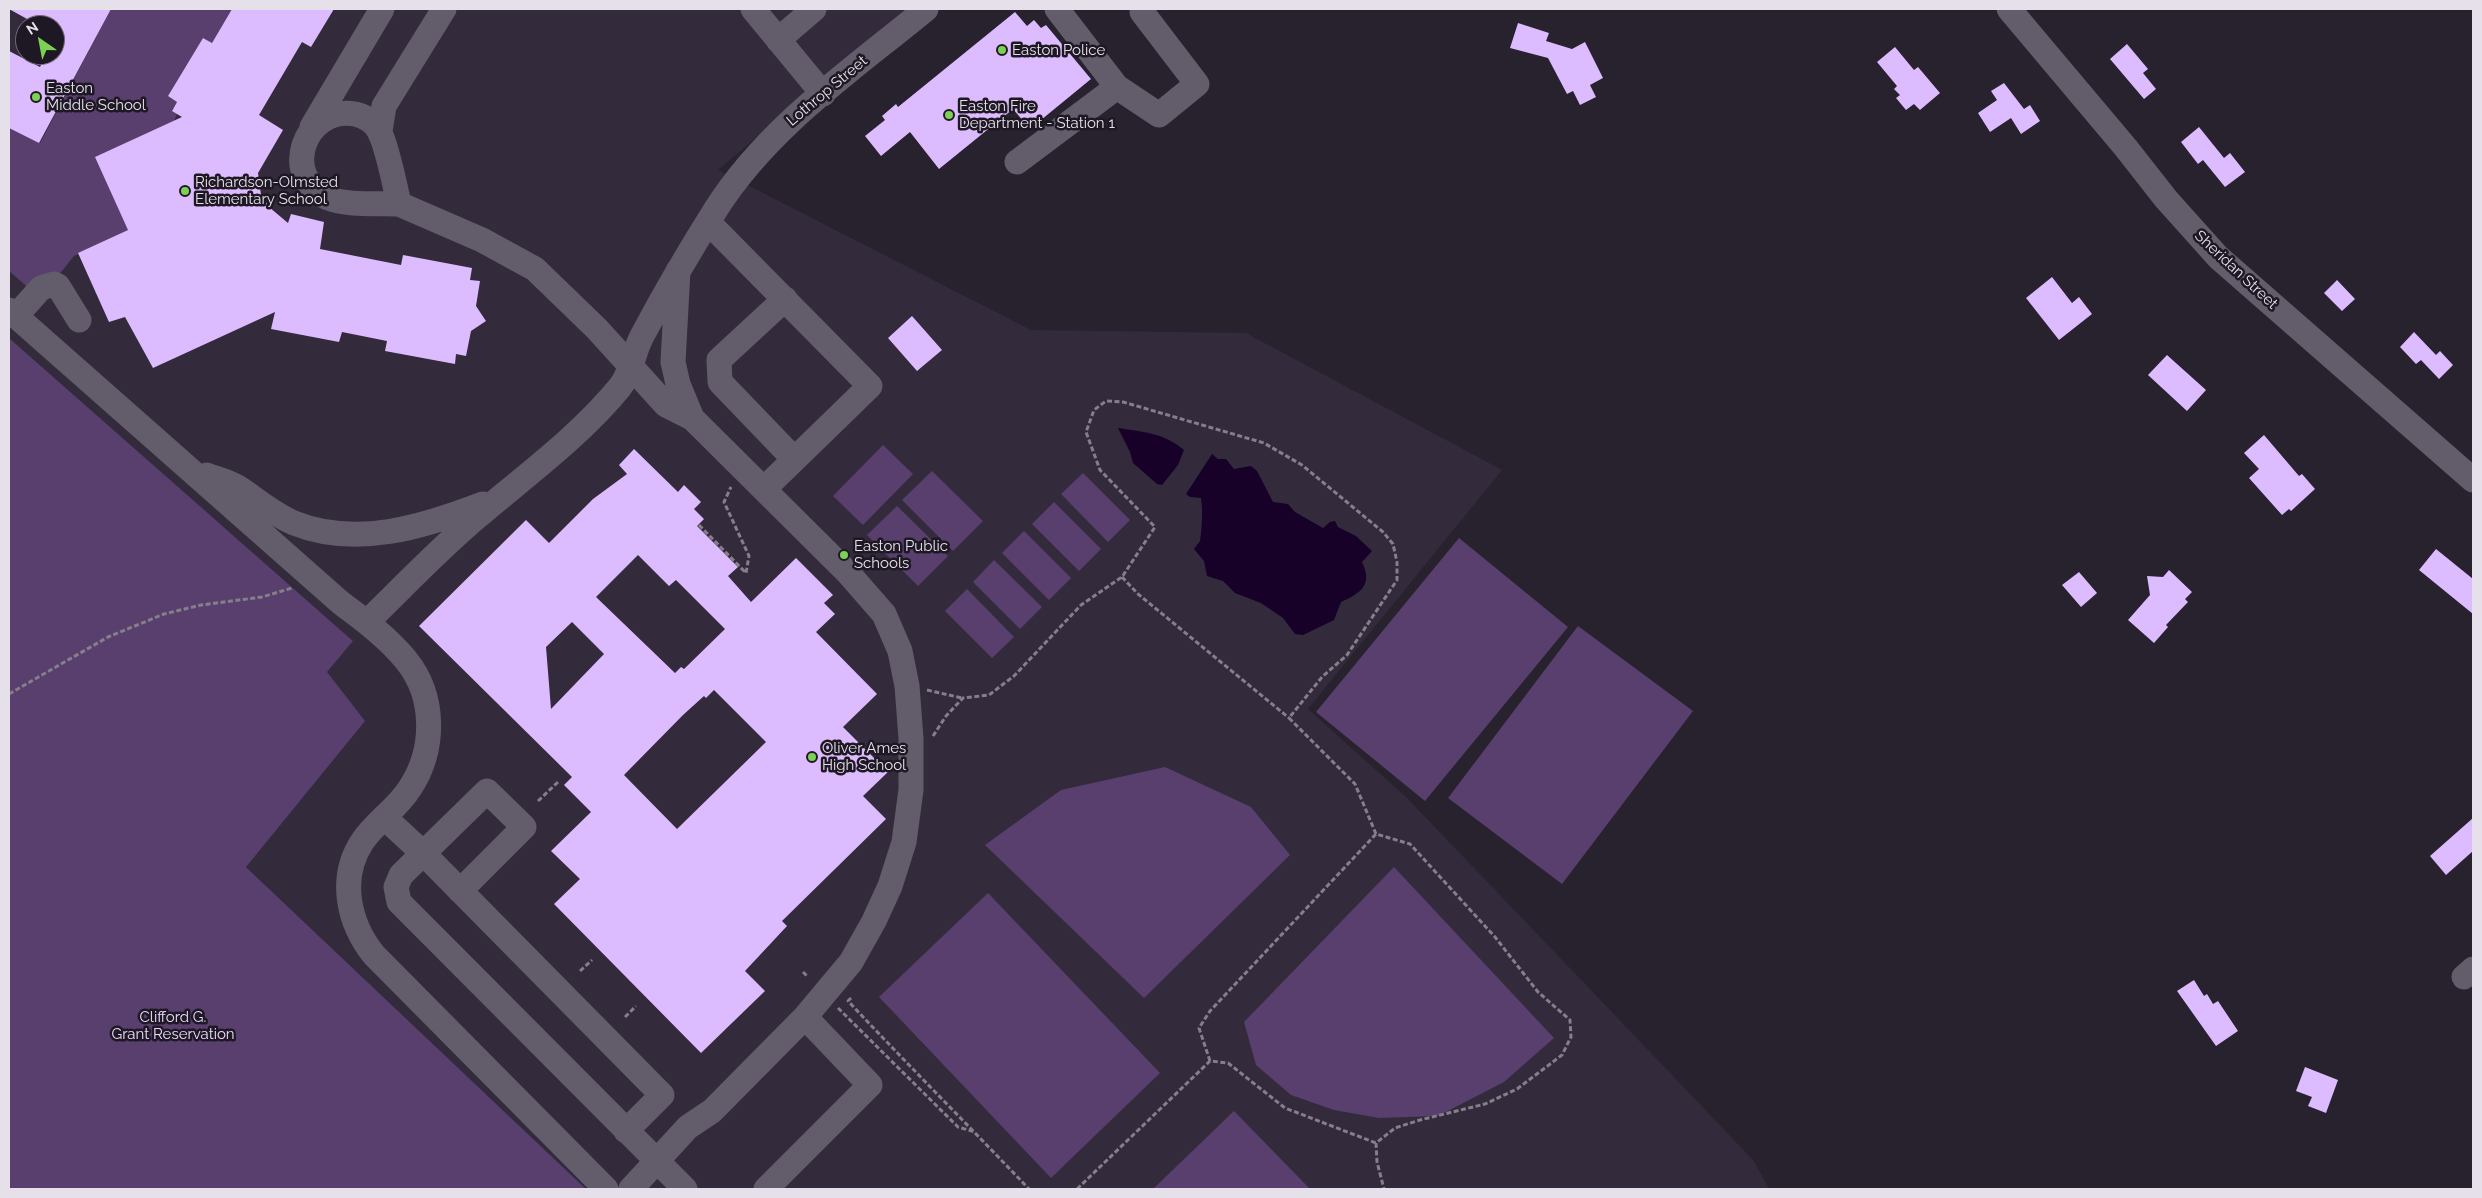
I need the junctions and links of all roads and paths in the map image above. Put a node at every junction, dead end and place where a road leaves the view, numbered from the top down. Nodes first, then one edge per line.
1 (382, 9) edge
2 (444, 9) edge
3 (753, 9) edge
4 (814, 9) edge
5 (926, 9) edge
6 (1057, 9) edge
7 (2009, 9) edge
8 (1142, 12) dead end
9 (778, 40) junction
10 (1117, 87) junction
11 (823, 94) junction
12 (310, 130) junction
13 (380, 131) junction
14 (1017, 162) dead end
15 (399, 204) junction
16 (708, 222) junction
17 (678, 271) junction
18 (785, 299) junction
19 (12, 313) edge
20 (79, 320) dead end
21 (631, 366) junction
22 (692, 418) junction
23 (794, 459) junction
24 (191, 469) junction
25 (2473, 480) edge
26 (731, 487) dead end
27 (764, 489) junction
28 (502, 496) junction
29 (699, 525) dead end
30 (308, 574) junction
31 (1122, 577) junction
32 (367, 622) junction
33 (907, 686) junction
34 (9, 694) edge
35 (963, 698) junction
36 (1289, 718) junction
37 (932, 743) dead end
38 (558, 782) dead end
39 (538, 801) dead end
40 (384, 817) junction
41 (1376, 834) junction
42 (423, 853) junction
43 (460, 891) junction
44 (592, 960) dead end
45 (580, 971) dead end
46 (803, 972) dead end
47 (808, 977) dead end
48 (853, 994) dead end
49 (636, 1006) dead end
50 (837, 1007) dead end
51 (625, 1017) dead end
52 (805, 1017) junction
53 (1210, 1061) junction
54 (626, 1131) junction
55 (975, 1133) junction
56 (1376, 1143) junction
57 (657, 1163) junction
58 (606, 1189) edge
59 (631, 1189) edge
60 (685, 1189) edge
61 (766, 1189) edge
62 (1029, 1189) edge
63 (1077, 1189) edge
64 (1384, 1189) edge

1 - 12 street
2 - 13 street
3 - 9 street
4 - 9 street
5 - 11 street, Lothrop Street
6 - 10 street
7 - 25 street, Sheridan Street
8 - 10 street
9 - 11 street
10 - 14 street
11 - 16 street, Lothrop Street
12 - 13 street
12 - 15 street
13 - 15 street
15 - 21 street
16 - 17 street, Lothrop Street
16 - 18 street
17 - 21 street, Lothrop Street
17 - 22 street
18 - 23 street
18 - 23 street
19 - 20 street
19 - 24 street
21 - 22 street
21 - 28 street, Lothrop Street
22 - 27 street
23 - 27 street
24 - 28 street
24 - 30 street
26 - 29 path
27 - 33 street
28 - 32 street, Lothrop Street
30 - 32 street
30 - 34 path
31 - 35 path
31 - 36 path
31 - 36 path
32 - 40 street
33 - 35 path
33 - 52 street
35 - 37 path
36 - 41 path
38 - 39 path
40 - 42 street
40 - 58 street
41 - 53 path
41 - 56 path
42 - 43 street
42 - 43 street
42 - 54 street
43 - 54 street
44 - 45 path
46 - 47 path
48 - 55 path
49 - 51 path
50 - 55 path
52 - 57 street
52 - 61 street
53 - 56 path
53 - 63 path
54 - 57 street
55 - 62 path
56 - 64 path
57 - 59 street
57 - 60 street

